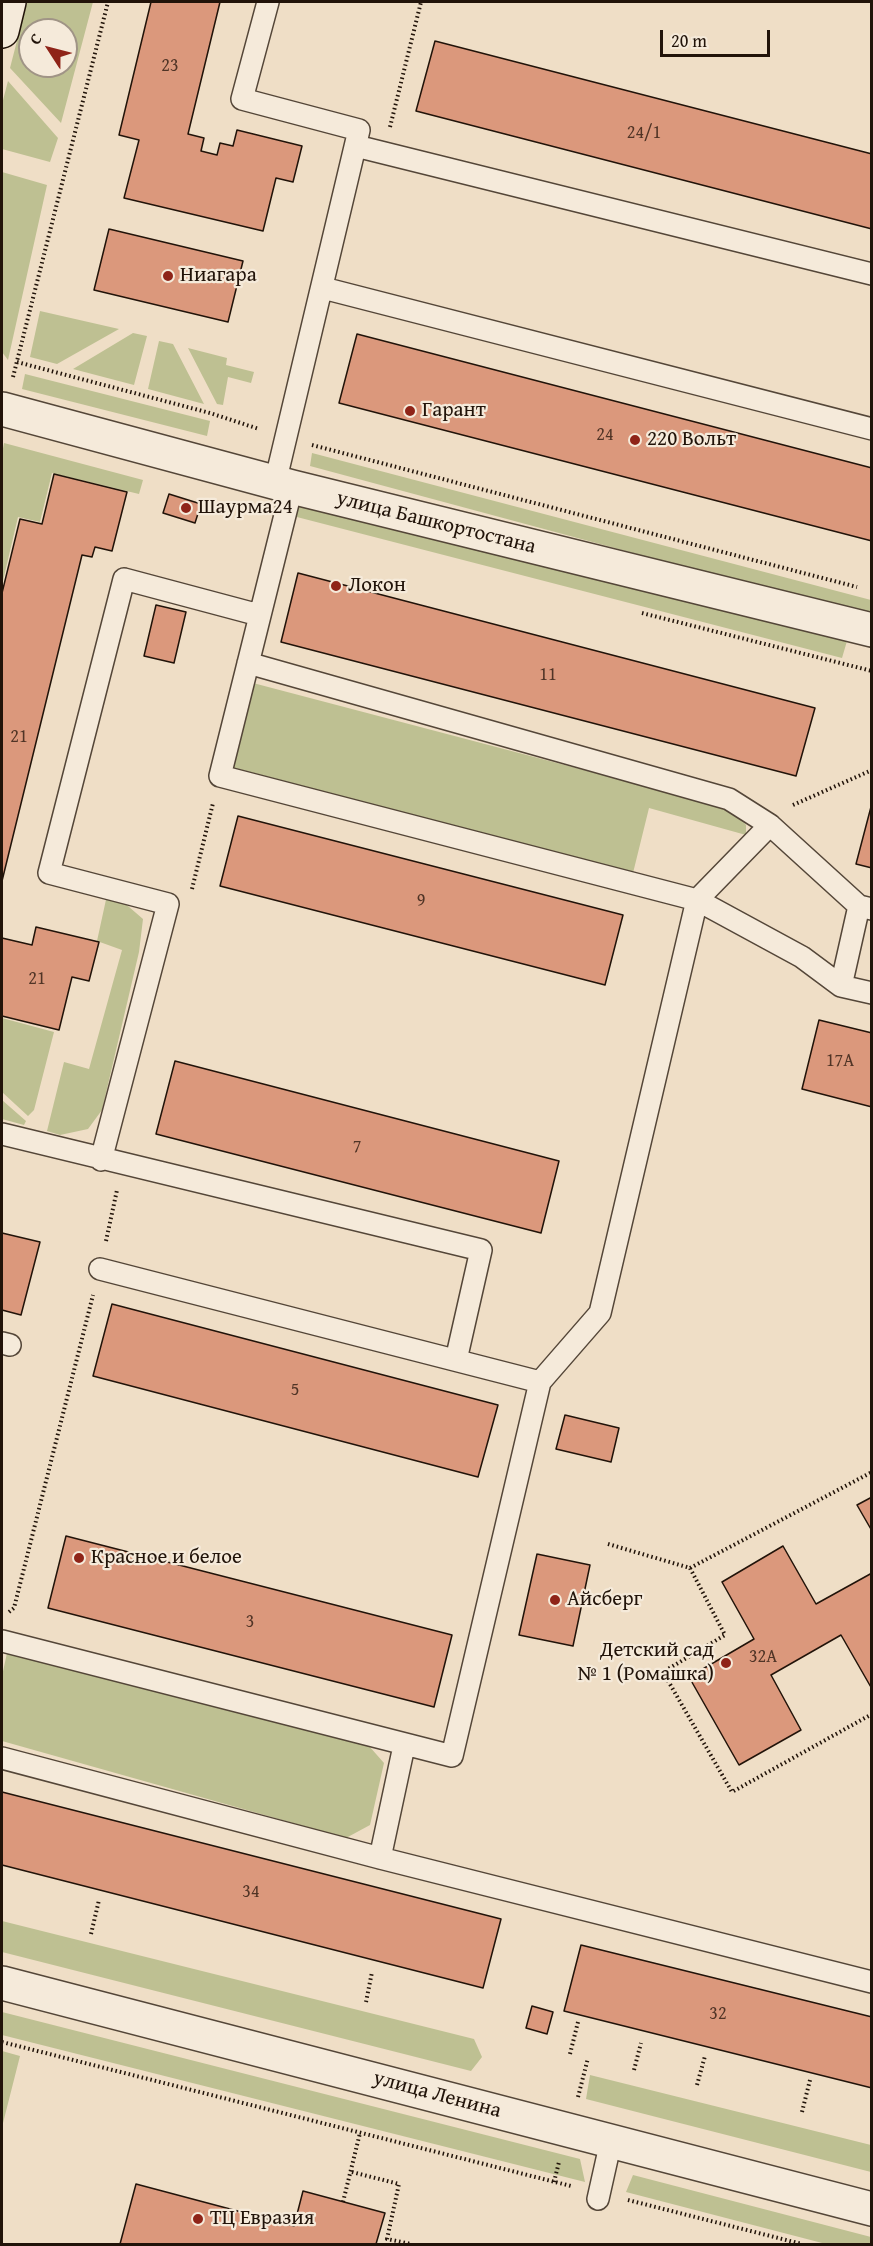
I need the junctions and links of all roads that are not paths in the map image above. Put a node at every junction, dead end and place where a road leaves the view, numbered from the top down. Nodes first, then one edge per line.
1 (268, 2) edge
2 (356, 146) junction
3 (872, 274) edge
4 (323, 288) junction
5 (3, 410) edge
6 (872, 429) edge
7 (283, 485) junction
8 (260, 615) junction
9 (872, 630) edge
10 (248, 663) junction
11 (770, 825) junction
12 (697, 900) junction
13 (865, 908) edge
14 (841, 986) junction
15 (872, 993) edge
16 (2, 1134) edge
17 (101, 1160) junction
18 (100, 1269) road end
19 (456, 1360) junction
20 (540, 1382) junction
21 (2, 1641) edge
22 (404, 1746) junction
23 (2, 1758) edge
24 (380, 1858) junction
25 (872, 1982) edge
26 (2, 1983) edge
27 (611, 2141) junction
28 (598, 2196) road end
29 (872, 2209) edge

1 - 2 lane
2 - 3 lane
2 - 4 lane
4 - 6 lane
4 - 7 lane
5 - 7 street, улица Башкортостана
7 - 8 lane
7 - 9 street, улица Башкортостана
8 - 10 lane
8 - 17 lane
10 - 11 lane
10 - 12 lane
11 - 12 lane
11 - 13 lane
12 - 14 lane
12 - 20 lane
13 - 14 lane
14 - 15 lane
16 - 17 lane
17 - 19 lane
18 - 19 lane
19 - 20 lane
20 - 22 lane
21 - 22 lane
22 - 24 lane
23 - 24 lane
24 - 25 lane
26 - 27 street, улица Ленина
27 - 28 lane
27 - 29 street, улица Ленина

